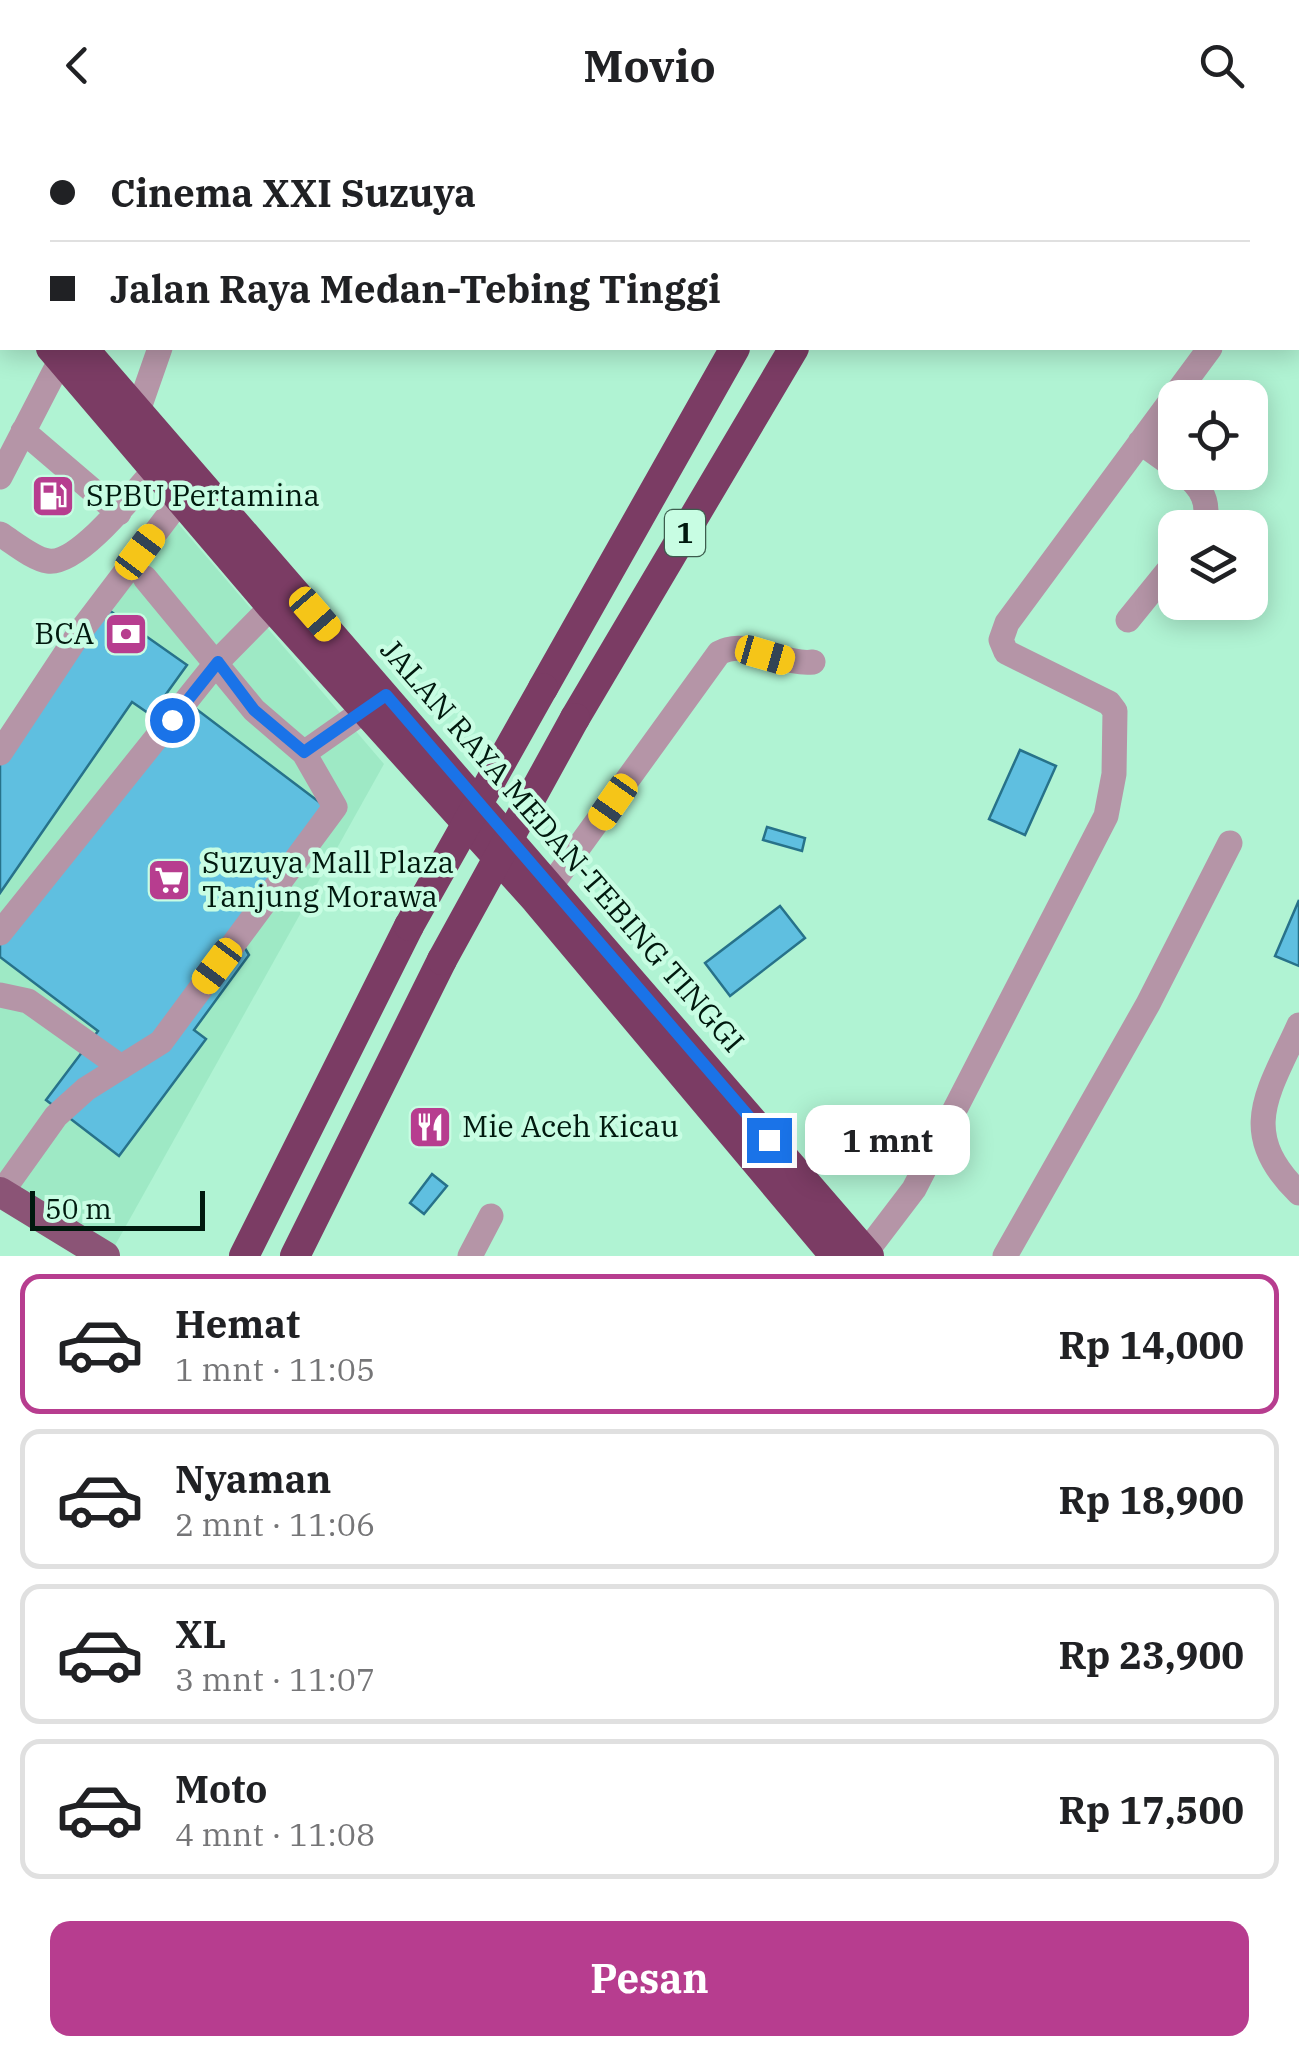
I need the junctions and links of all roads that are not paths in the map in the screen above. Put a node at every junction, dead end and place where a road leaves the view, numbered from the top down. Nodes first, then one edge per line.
1 (67, 350) edge
2 (159, 350) edge
3 (735, 350) edge
4 (793, 350) edge
5 (1209, 350) edge
6 (138, 412) junction
7 (23, 431) junction
8 (1140, 442) junction
9 (1158, 455) edge
10 (164, 459) junction
11 (0, 478) edge
12 (181, 499) junction
13 (119, 512) junction
14 (0, 534) edge
15 (145, 578) dead end
16 (1158, 583) edge
17 (282, 597) junction
18 (1128, 620) dead end
19 (218, 662) junction
20 (813, 662) dead end
21 (376, 703) junction
22 (0, 752) edge
23 (304, 752) junction
24 (1230, 843) dead end
25 (552, 884) junction
26 (0, 933) edge
27 (0, 995) edge
28 (1299, 1024) edge
29 (121, 1067) junction
30 (1, 1193) edge
31 (1299, 1193) edge
32 (492, 1216) dead end
33 (87, 1252) edge
34 (868, 1254) edge
35 (244, 1256) edge
36 (294, 1256) edge
37 (470, 1256) edge
38 (836, 1256) edge
39 (1006, 1256) edge

1 - 6 highway, JALAN RAYA MEDAN-TEBING TINGGI
1 - 7 street
1 - 10 highway, JALAN RAYA MEDAN-TEBING TINGGI
2 - 6 street
3 - 35 highway, 1, bridge
4 - 36 highway, 1, bridge
5 - 8 street
6 - 10 highway, JALAN RAYA MEDAN-TEBING TINGGI
7 - 11 street
7 - 13 street
8 - 9 street
8 - 34 street
10 - 12 highway, JALAN RAYA MEDAN-TEBING TINGGI
10 - 13 street
10 - 17 highway, JALAN RAYA MEDAN-TEBING TINGGI
12 - 17 highway, JALAN RAYA MEDAN-TEBING TINGGI
12 - 22 street
13 - 14 street
15 - 19 street
16 - 18 street
17 - 19 street
17 - 21 highway, JALAN RAYA MEDAN-TEBING TINGGI
19 - 23 street
19 - 26 street
20 - 25 street
21 - 23 street
21 - 25 highway, JALAN RAYA MEDAN-TEBING TINGGI
21 - 38 highway, JALAN RAYA MEDAN-TEBING TINGGI
23 - 29 street
24 - 39 street
25 - 34 highway, JALAN RAYA MEDAN-TEBING TINGGI
27 - 29 street
28 - 31 street
29 - 30 street
30 - 33 main road
32 - 37 street

